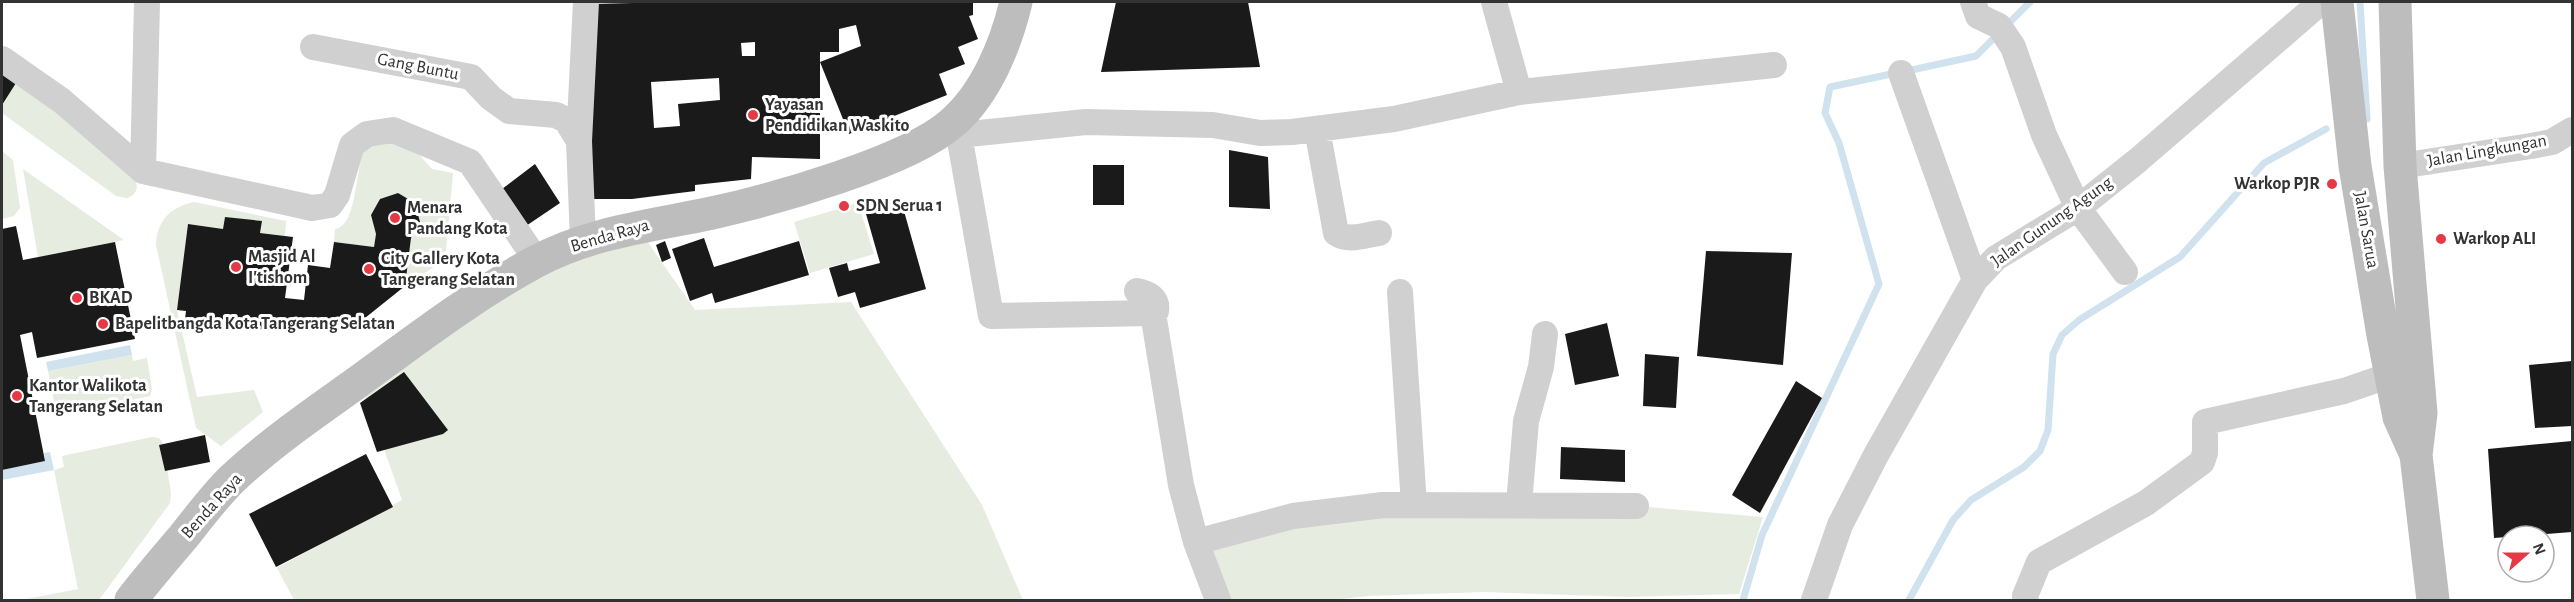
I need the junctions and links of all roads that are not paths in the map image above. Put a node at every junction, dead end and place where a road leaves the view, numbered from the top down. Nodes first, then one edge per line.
1 (147, 2) edge
2 (586, 2) edge
3 (1016, 2) edge
4 (1494, 2) edge
5 (1973, 2) edge
6 (2321, 2) edge
7 (2337, 2) edge
8 (2395, 2) edge
9 (313, 46) dead end
10 (2, 59) edge
11 (1774, 66) dead end
12 (1901, 73) dead end
13 (1519, 92) junction
14 (1317, 129) junction
15 (955, 130) junction
16 (2572, 130) edge
17 (579, 141) junction
18 (2400, 166) junction
19 (143, 171) junction
20 (2078, 208) junction
21 (1379, 233) dead end
22 (583, 240) junction
23 (537, 261) junction
24 (2125, 272) dead end
25 (1975, 280) junction
26 (1137, 291) dead end
27 (1400, 292) dead end
28 (1153, 313) junction
29 (1545, 334) dead end
30 (2403, 371) junction
31 (1519, 504) junction
32 (1414, 505) junction
33 (1636, 506) dead end
34 (1196, 542) junction
35 (131, 600) edge
36 (1218, 600) edge
37 (1814, 600) edge
38 (2026, 600) edge
39 (2433, 600) edge

1 - 19 street
2 - 17 street
3 - 15 street, Benda Raya
4 - 13 street
5 - 20 street
6 - 20 street, Jalan Gunung Agung
7 - 30 street, Jalan Sarua
8 - 18 street, Jalan Sarua
9 - 17 street, Gang Buntu
10 - 19 street
11 - 13 street
12 - 25 street
13 - 14 street
14 - 15 street
14 - 21 street
15 - 22 street, Benda Raya
15 - 28 street
16 - 18 street, Jalan Lingkungan
17 - 22 street
18 - 30 street, Jalan Sarua
19 - 23 street
20 - 24 street
20 - 25 street, Jalan Gunung Agung
22 - 23 street, Benda Raya
23 - 35 street, Benda Raya
25 - 37 street, Jalan Gunung Agung
26 - 28 street
27 - 32 street
28 - 34 street
29 - 31 street
30 - 38 street
30 - 39 street, Jalan Sarua
31 - 32 street
31 - 33 street
32 - 34 street
34 - 36 street

